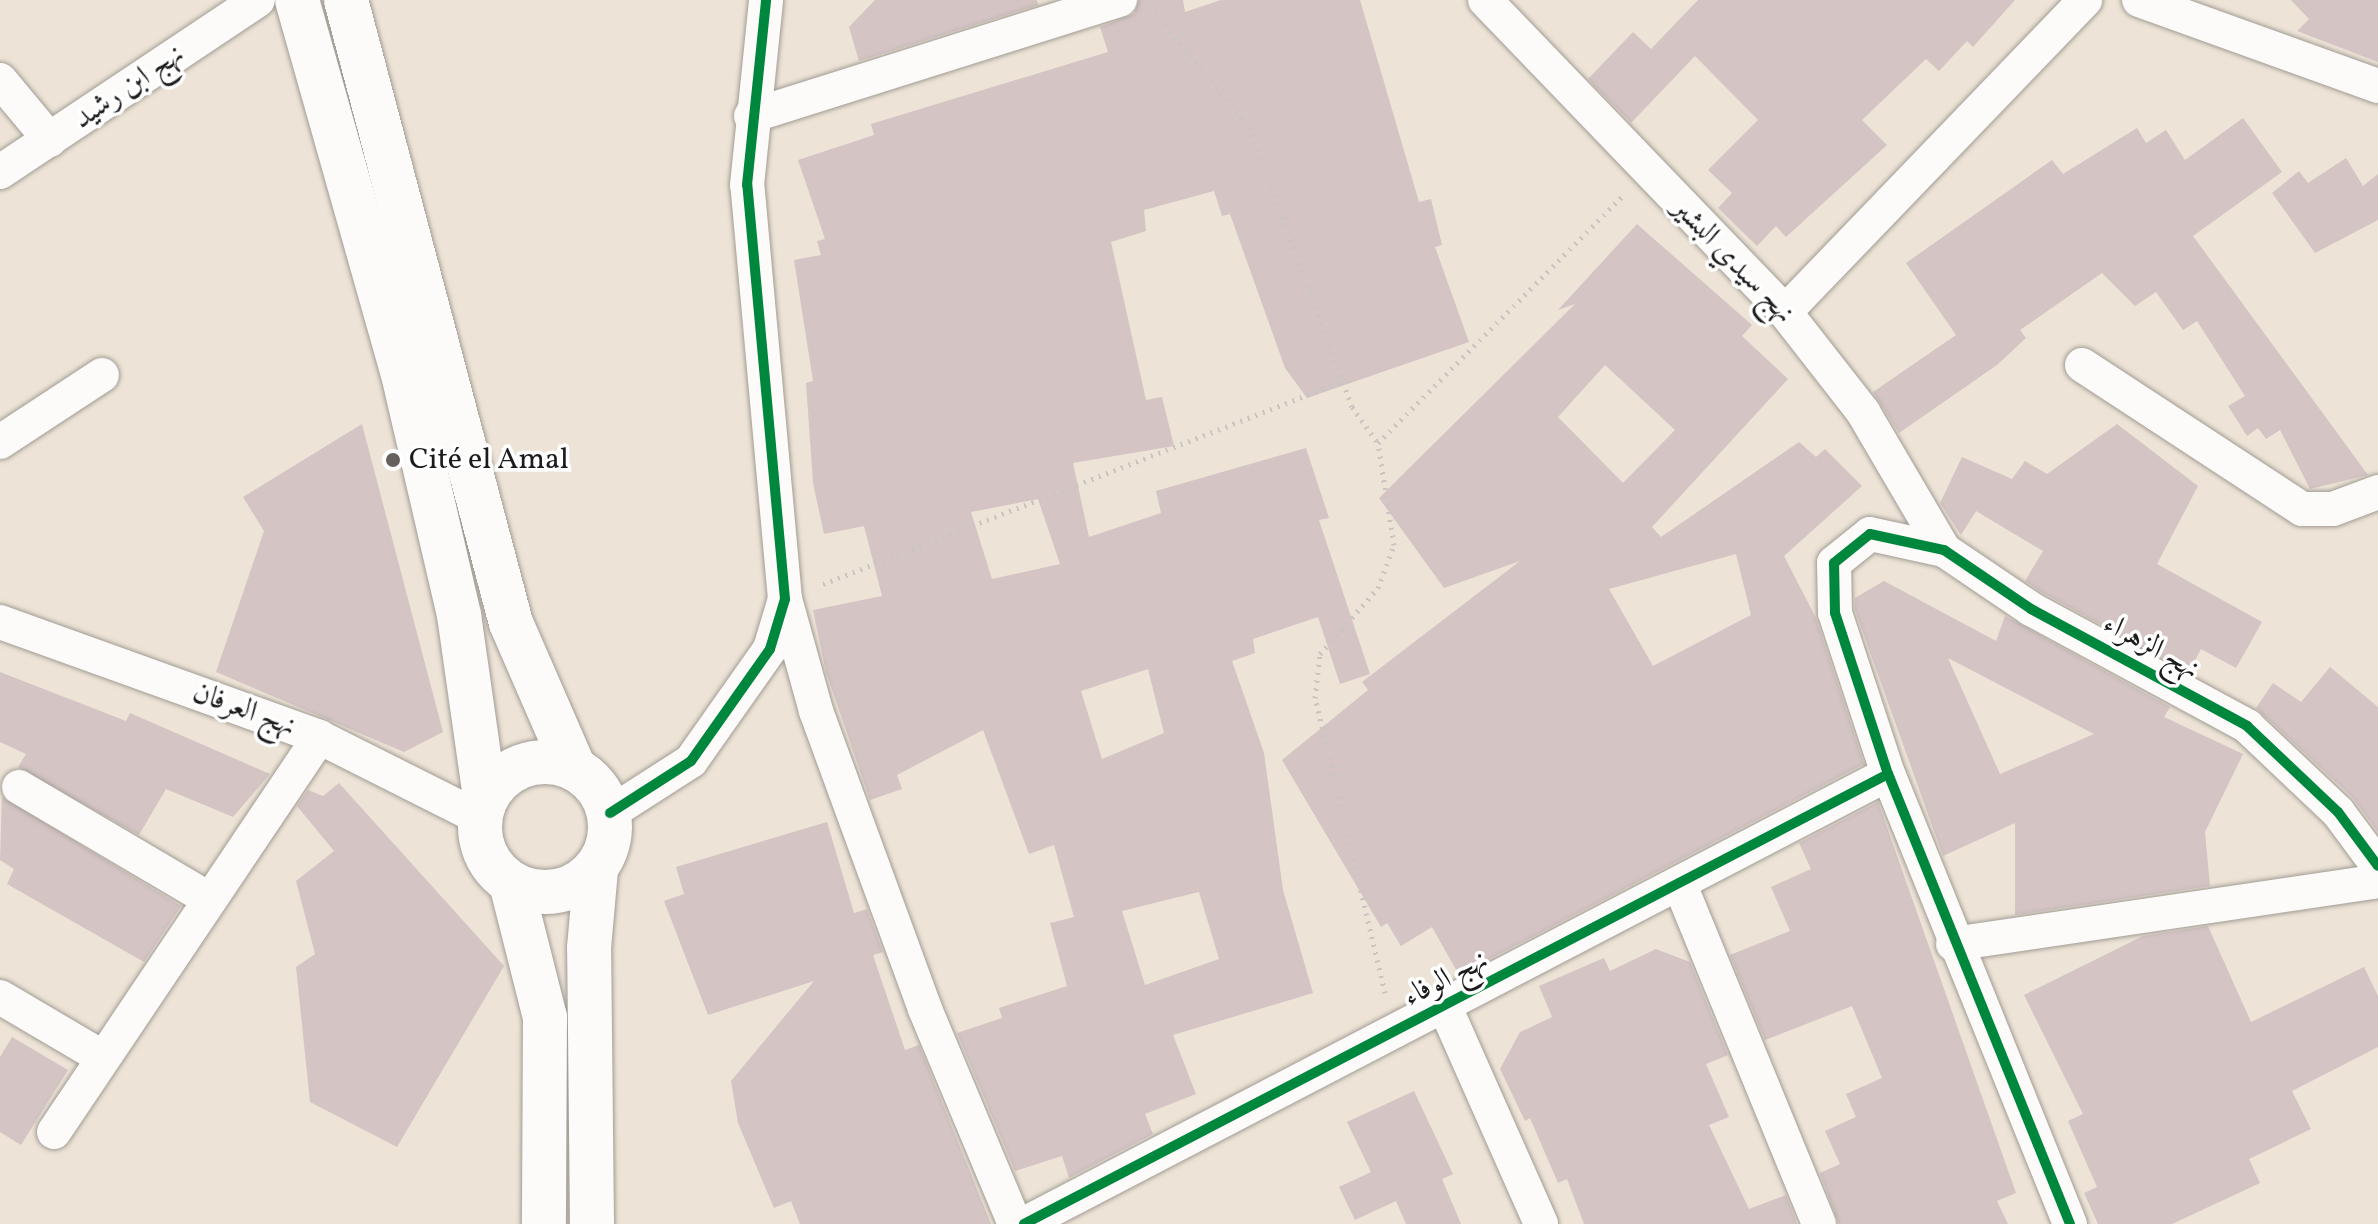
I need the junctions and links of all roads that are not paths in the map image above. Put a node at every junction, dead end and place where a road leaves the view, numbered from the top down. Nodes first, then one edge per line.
1 (258, 0) edge
2 (297, 0) edge
3 (346, 0) edge
4 (766, 0) edge
5 (1120, 0) edge
6 (1485, 0) edge
7 (2085, 0) edge
8 (2139, 0) edge
9 (0, 80) edge
10 (2378, 86) edge
11 (751, 116) junction
12 (50, 140) junction
13 (0, 172) edge
14 (1785, 312) junction
15 (2082, 365) dead end
16 (102, 375) dead end
17 (0, 442) edge
18 (2378, 492) edge
19 (1944, 550) junction
20 (785, 599) junction
21 (0, 622) edge
22 (319, 737) junction
23 (574, 768) junction
24 (1888, 774) junction
25 (19, 787) dead end
26 (483, 808) junction
27 (610, 813) junction
28 (2378, 866) edge
29 (596, 869) junction
30 (2378, 881) edge
31 (511, 883) junction
32 (1680, 885) junction
33 (209, 899) junction
34 (1953, 944) junction
35 (0, 997) edge
36 (1445, 1007) junction
37 (102, 1057) junction
38 (54, 1132) dead end
39 (544, 1224) edge
40 (592, 1224) edge
41 (1015, 1224) edge
42 (1024, 1224) edge
43 (1541, 1224) edge
44 (1819, 1224) edge
45 (2070, 1224) edge

1 - 12 street, نهج ابن رشيد
2 - 26 main road
3 - 23 main road
4 - 11 street
5 - 11 street
6 - 14 street, نهج سيدي البشير
7 - 14 street
8 - 10 street
9 - 12 street
11 - 20 street
12 - 13 street, نهج ابن رشيد
14 - 19 street, نهج سيدي البشير
15 - 18 street
16 - 17 street
19 - 24 street, نهج الزهراء
19 - 28 street, نهج الزهراء
20 - 27 street
20 - 41 street
21 - 22 street, نهج العرفان
22 - 26 street, نهج العرفان
22 - 33 street
23 - 26 main road
23 - 27 main road
24 - 32 street, نهج الوفاء
24 - 34 street
25 - 33 street
26 - 31 main road
27 - 29 main road
29 - 31 main road
29 - 40 main road
30 - 34 street
31 - 39 main road
32 - 36 street, نهج الوفاء
32 - 44 street
33 - 37 street
34 - 45 street
35 - 37 street
36 - 42 street, نهج الوفاء
36 - 43 street
37 - 38 street

